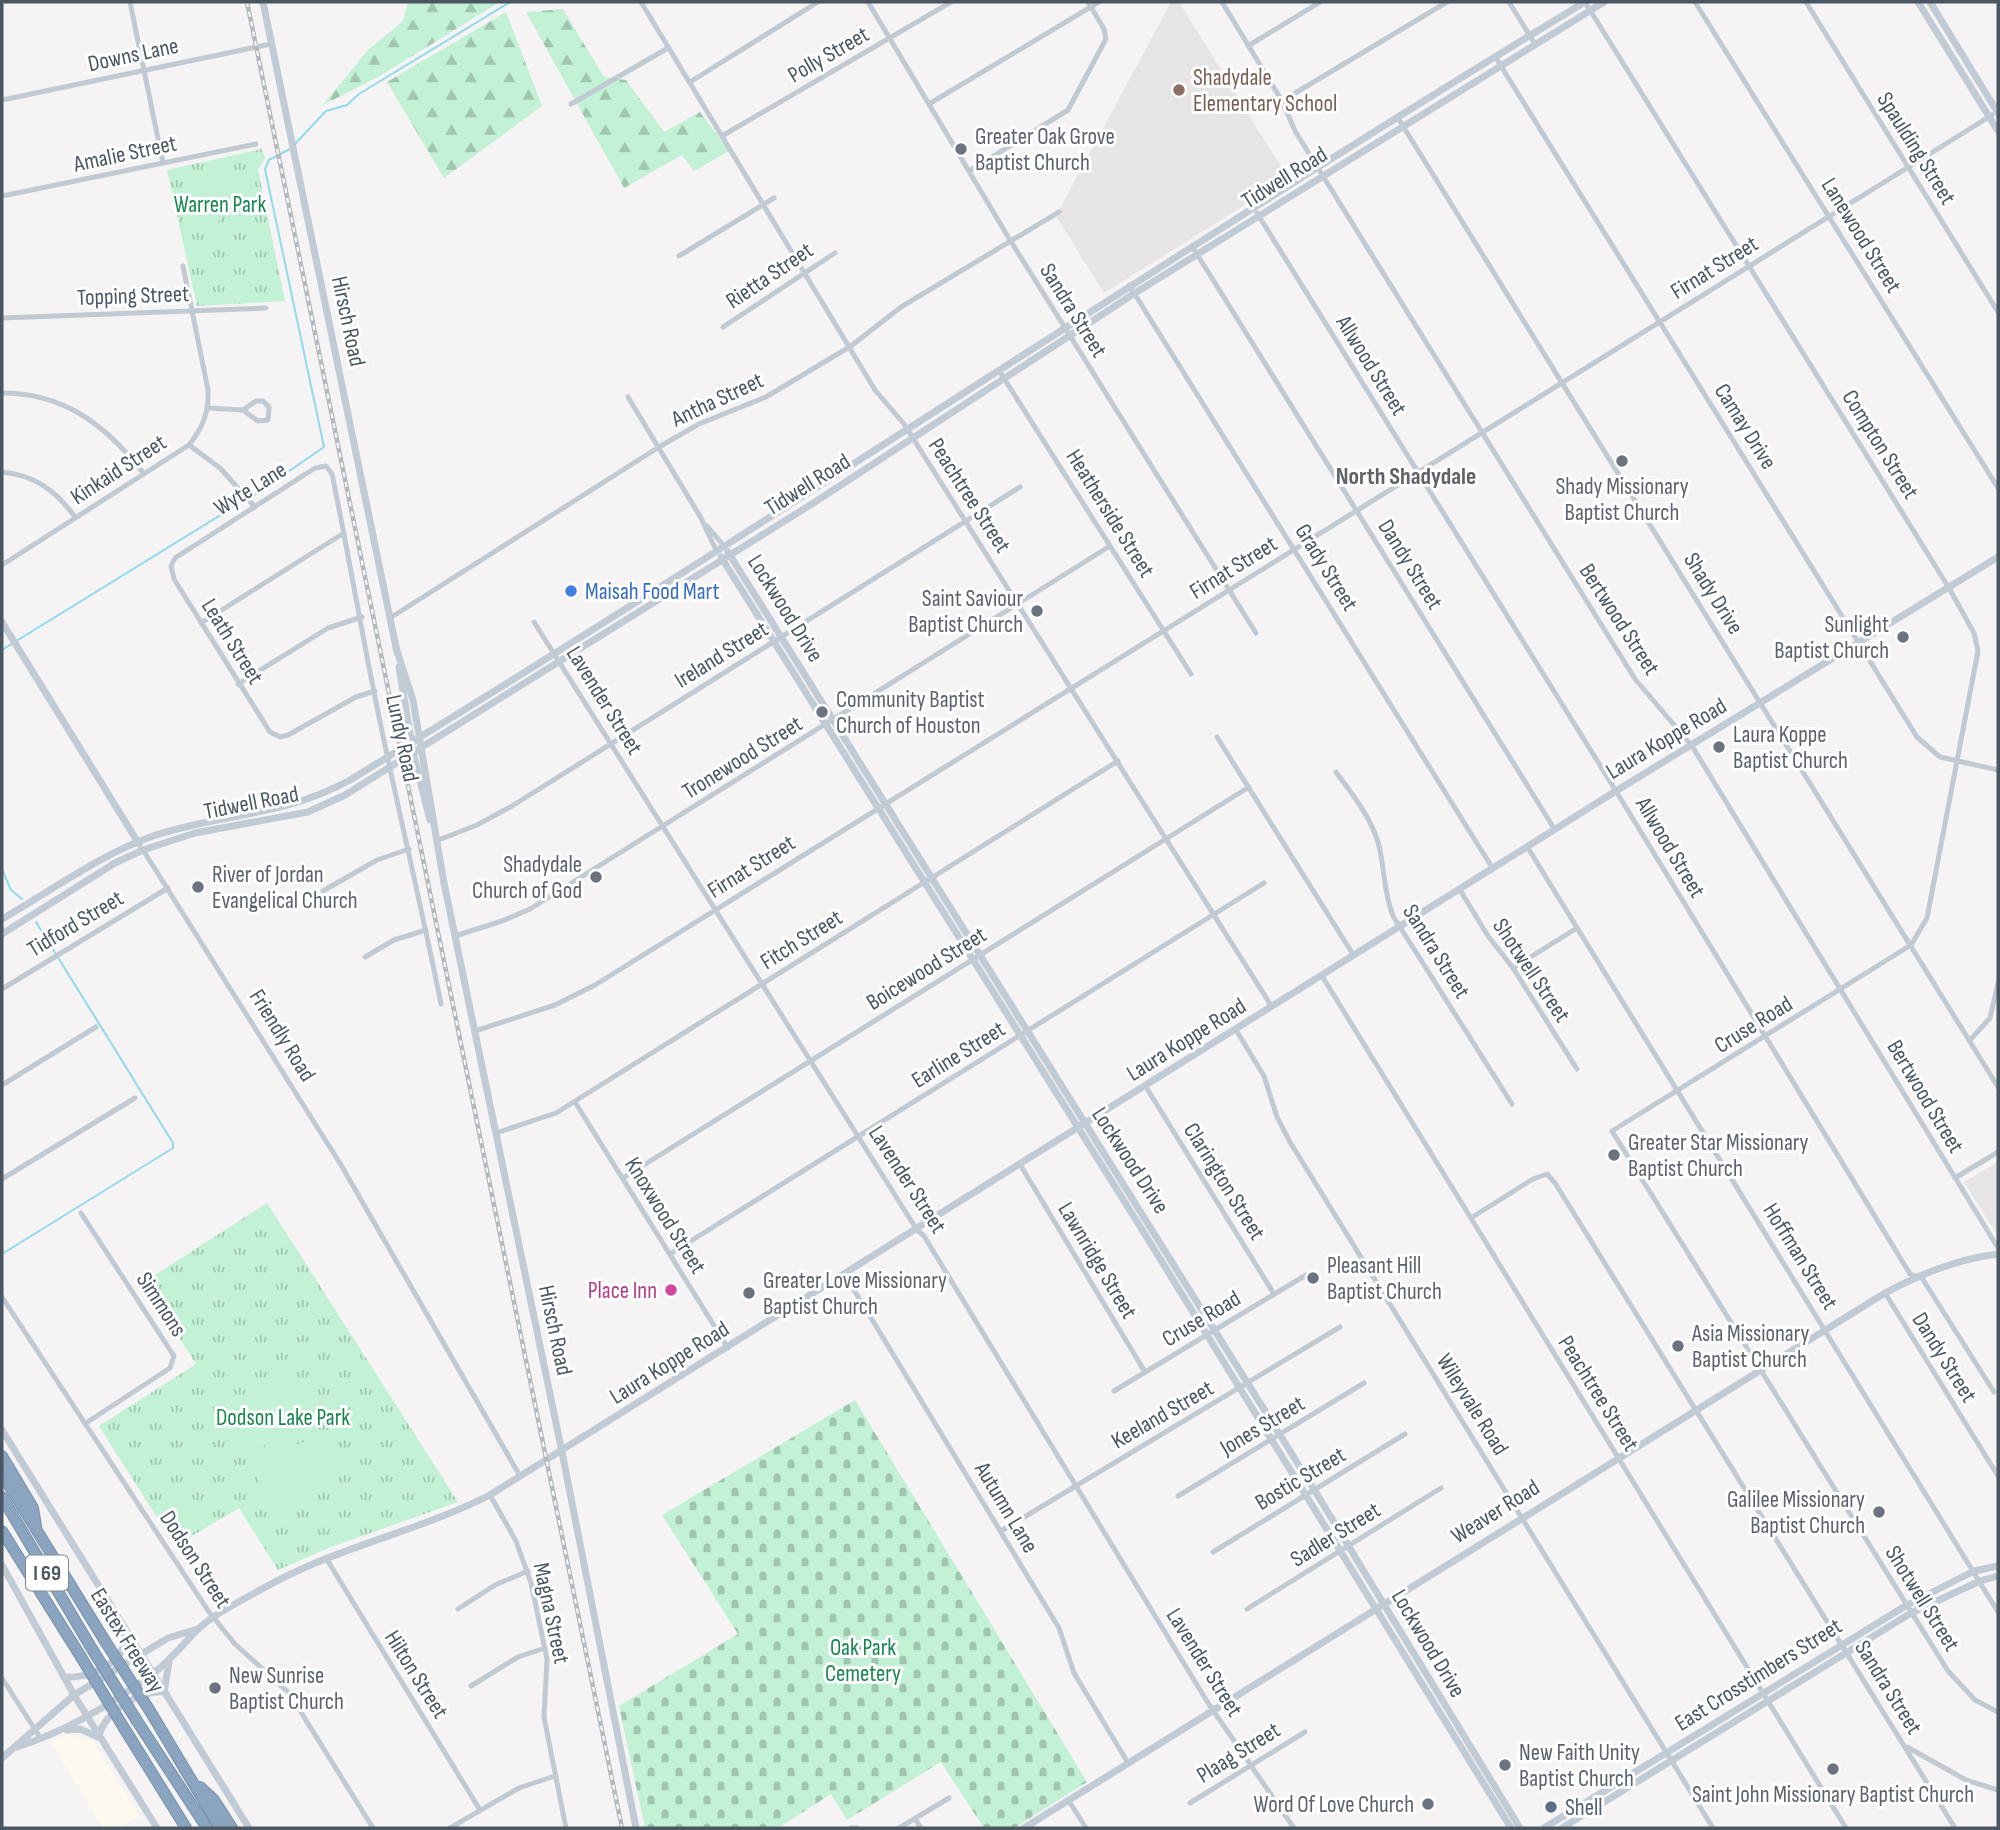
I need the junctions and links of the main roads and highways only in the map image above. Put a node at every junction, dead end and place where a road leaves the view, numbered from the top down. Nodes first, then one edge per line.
1 (264, 2) edge
2 (1585, 2) edge
3 (1604, 2) edge
4 (1918, 2) edge
5 (1930, 2) edge
6 (1998, 111) edge
7 (1998, 131) edge
8 (810, 493) junction
9 (815, 502) junction
10 (720, 548) junction
11 (730, 554) junction
12 (1998, 557) edge
13 (722, 559) junction
14 (638, 600) junction
15 (643, 607) junction
16 (2, 622) edge
17 (396, 648) junction
18 (498, 688) junction
19 (503, 696) junction
20 (420, 737) junction
21 (411, 742) junction
22 (422, 746) junction
23 (412, 752) junction
24 (308, 801) junction
25 (881, 807) junction
26 (311, 810) junction
27 (227, 822) junction
28 (138, 841) junction
29 (436, 841) junction
30 (142, 850) junction
31 (63, 889) junction
32 (2, 919) edge
33 (2, 934) edge
34 (975, 958) junction
35 (1023, 1034) junction
36 (1084, 1124) junction
37 (1077, 1129) junction
38 (1998, 1251) edge
39 (2, 1430) edge
40 (562, 1451) junction
41 (2, 1456) edge
42 (2, 1474) edge
43 (2, 1497) edge
44 (37, 1530) junction
45 (2, 1531) edge
46 (2, 1565) edge
47 (1998, 1566) edge
48 (1998, 1576) edge
49 (1383, 1603) junction
50 (1374, 1608) junction
51 (198, 1629) junction
52 (125, 1632) junction
53 (141, 1655) junction
54 (169, 1660) junction
55 (1415, 1668) junction
56 (154, 1673) junction
57 (64, 1677) junction
58 (165, 1692) junction
59 (74, 1695) junction
60 (1764, 1698) junction
61 (87, 1714) junction
62 (53, 1735) junction
63 (100, 1738) junction
64 (17, 1747) junction
65 (1476, 1756) junction
66 (1669, 1756) junction
67 (2, 1758) edge
68 (1469, 1762) junction
69 (192, 1780) junction
70 (158, 1828) edge
71 (186, 1828) edge
72 (207, 1828) edge
73 (220, 1828) edge
74 (232, 1828) edge
75 (249, 1828) edge
76 (636, 1828) edge
77 (1024, 1828) edge
78 (1511, 1828) edge
79 (1520, 1828) edge
80 (1544, 1828) edge
81 (1562, 1828) edge

1 - 17 main road, Hirsch Road
2 - 8 main road, Tidwell Road
3 - 9 main road, Tidwell Road
4 - 7 main road
5 - 6 main road
8 - 9 main road
8 - 10 main road, Tidwell Road
9 - 11 main road, Tidwell Road
10 - 11 main road, Lockwood Drive
10 - 13 main road, Lockwood Drive
10 - 14 main road, Tidwell Road
11 - 13 main road, Tidwell Road
11 - 25 main road, Lockwood Drive
12 - 36 main road, Laura Koppe Road
13 - 15 main road, Tidwell Road
13 - 25 main road, Lockwood Drive
14 - 15 main road
14 - 18 main road, Tidwell Road
15 - 19 main road, Tidwell Road
16 - 28 main road, Friendly Road
17 - 20 main road, Hirsch Road
17 - 21 main road, Hirsch Road
18 - 19 main road
18 - 20 main road, Tidwell Road
19 - 22 main road, Tidwell Road
20 - 21 main road, Tidwell Road
20 - 22 main road, Hirsch Road
21 - 23 main road, Hirsch Road
21 - 24 main road, Tidwell Road
22 - 23 main road, Tidwell Road
22 - 29 main road, Hirsch Road
23 - 26 main road, Tidwell Road
23 - 29 main road, Hirsch Road
24 - 26 main road
24 - 27 main road, Tidwell Road
25 - 34 main road, Lockwood Drive
25 - 34 main road, Lockwood Drive
26 - 27 main road, Tidwell Road
27 - 28 main road, Tidwell Road
27 - 30 main road, Tidwell Road
28 - 30 main road, Friendly Road
28 - 31 main road, Tidwell Road
29 - 40 main road, Hirsch Road
30 - 31 main road, Tidwell Road
31 - 32 main road, Tidwell Road
31 - 33 main road, Tidwell Road
34 - 35 main road, Lockwood Drive
35 - 36 main road, Lockwood Drive
35 - 37 main road, Lockwood Drive
36 - 37 main road, Laura Koppe Road
36 - 49 main road, Lockwood Drive
37 - 40 main road, Laura Koppe Road
37 - 50 main road, Lockwood Drive
38 - 49 main road, Weaver Road
39 - 52 main road
40 - 51 main road, Laura Koppe Road
40 - 76 main road, Hirsch Road
41 - 44 highway
42 - 44 highway, Eastex Freeway / I 69
43 - 72 highway, I 69, bridge
44 - 69 highway, Eastex Freeway / I 69, bridge
45 - 71 highway, I 69, bridge
46 - 57 main road
47 - 60 main road, East Crosstimbers Street
48 - 60 main road, East Crosstimbers Street
49 - 50 main road, Weaver Road
49 - 55 main road, Lockwood Drive
50 - 55 main road, Lockwood Drive
50 - 77 main road, Weaver Road
51 - 53 main road, Laura Koppe Road
51 - 54 main road, Laura Koppe Road
52 - 53 main road
52 - 57 main road
53 - 56 main road
53 - 59 main road, Laura Koppe Road
54 - 56 main road, Laura Koppe Road
54 - 58 main road
55 - 65 main road, Lockwood Drive
55 - 68 main road, Lockwood Drive
56 - 58 main road
56 - 61 main road, Laura Koppe Road
57 - 59 main road
58 - 63 main road
58 - 75 main road
59 - 61 main road
59 - 64 main road, Laura Koppe Road
60 - 66 main road, East Crosstimbers Street
61 - 62 main road, Laura Koppe Road
61 - 63 main road
62 - 63 main road
62 - 64 main road, Laura Koppe Road
63 - 70 main road
64 - 67 main road, Laura Koppe Road
65 - 68 main road
65 - 79 main road, Lockwood Drive
66 - 80 main road, East Crosstimbers Street
66 - 81 main road, East Crosstimbers Street
68 - 78 main road, Lockwood Drive
69 - 73 highway, Eastex Freeway / I 69
69 - 74 highway

